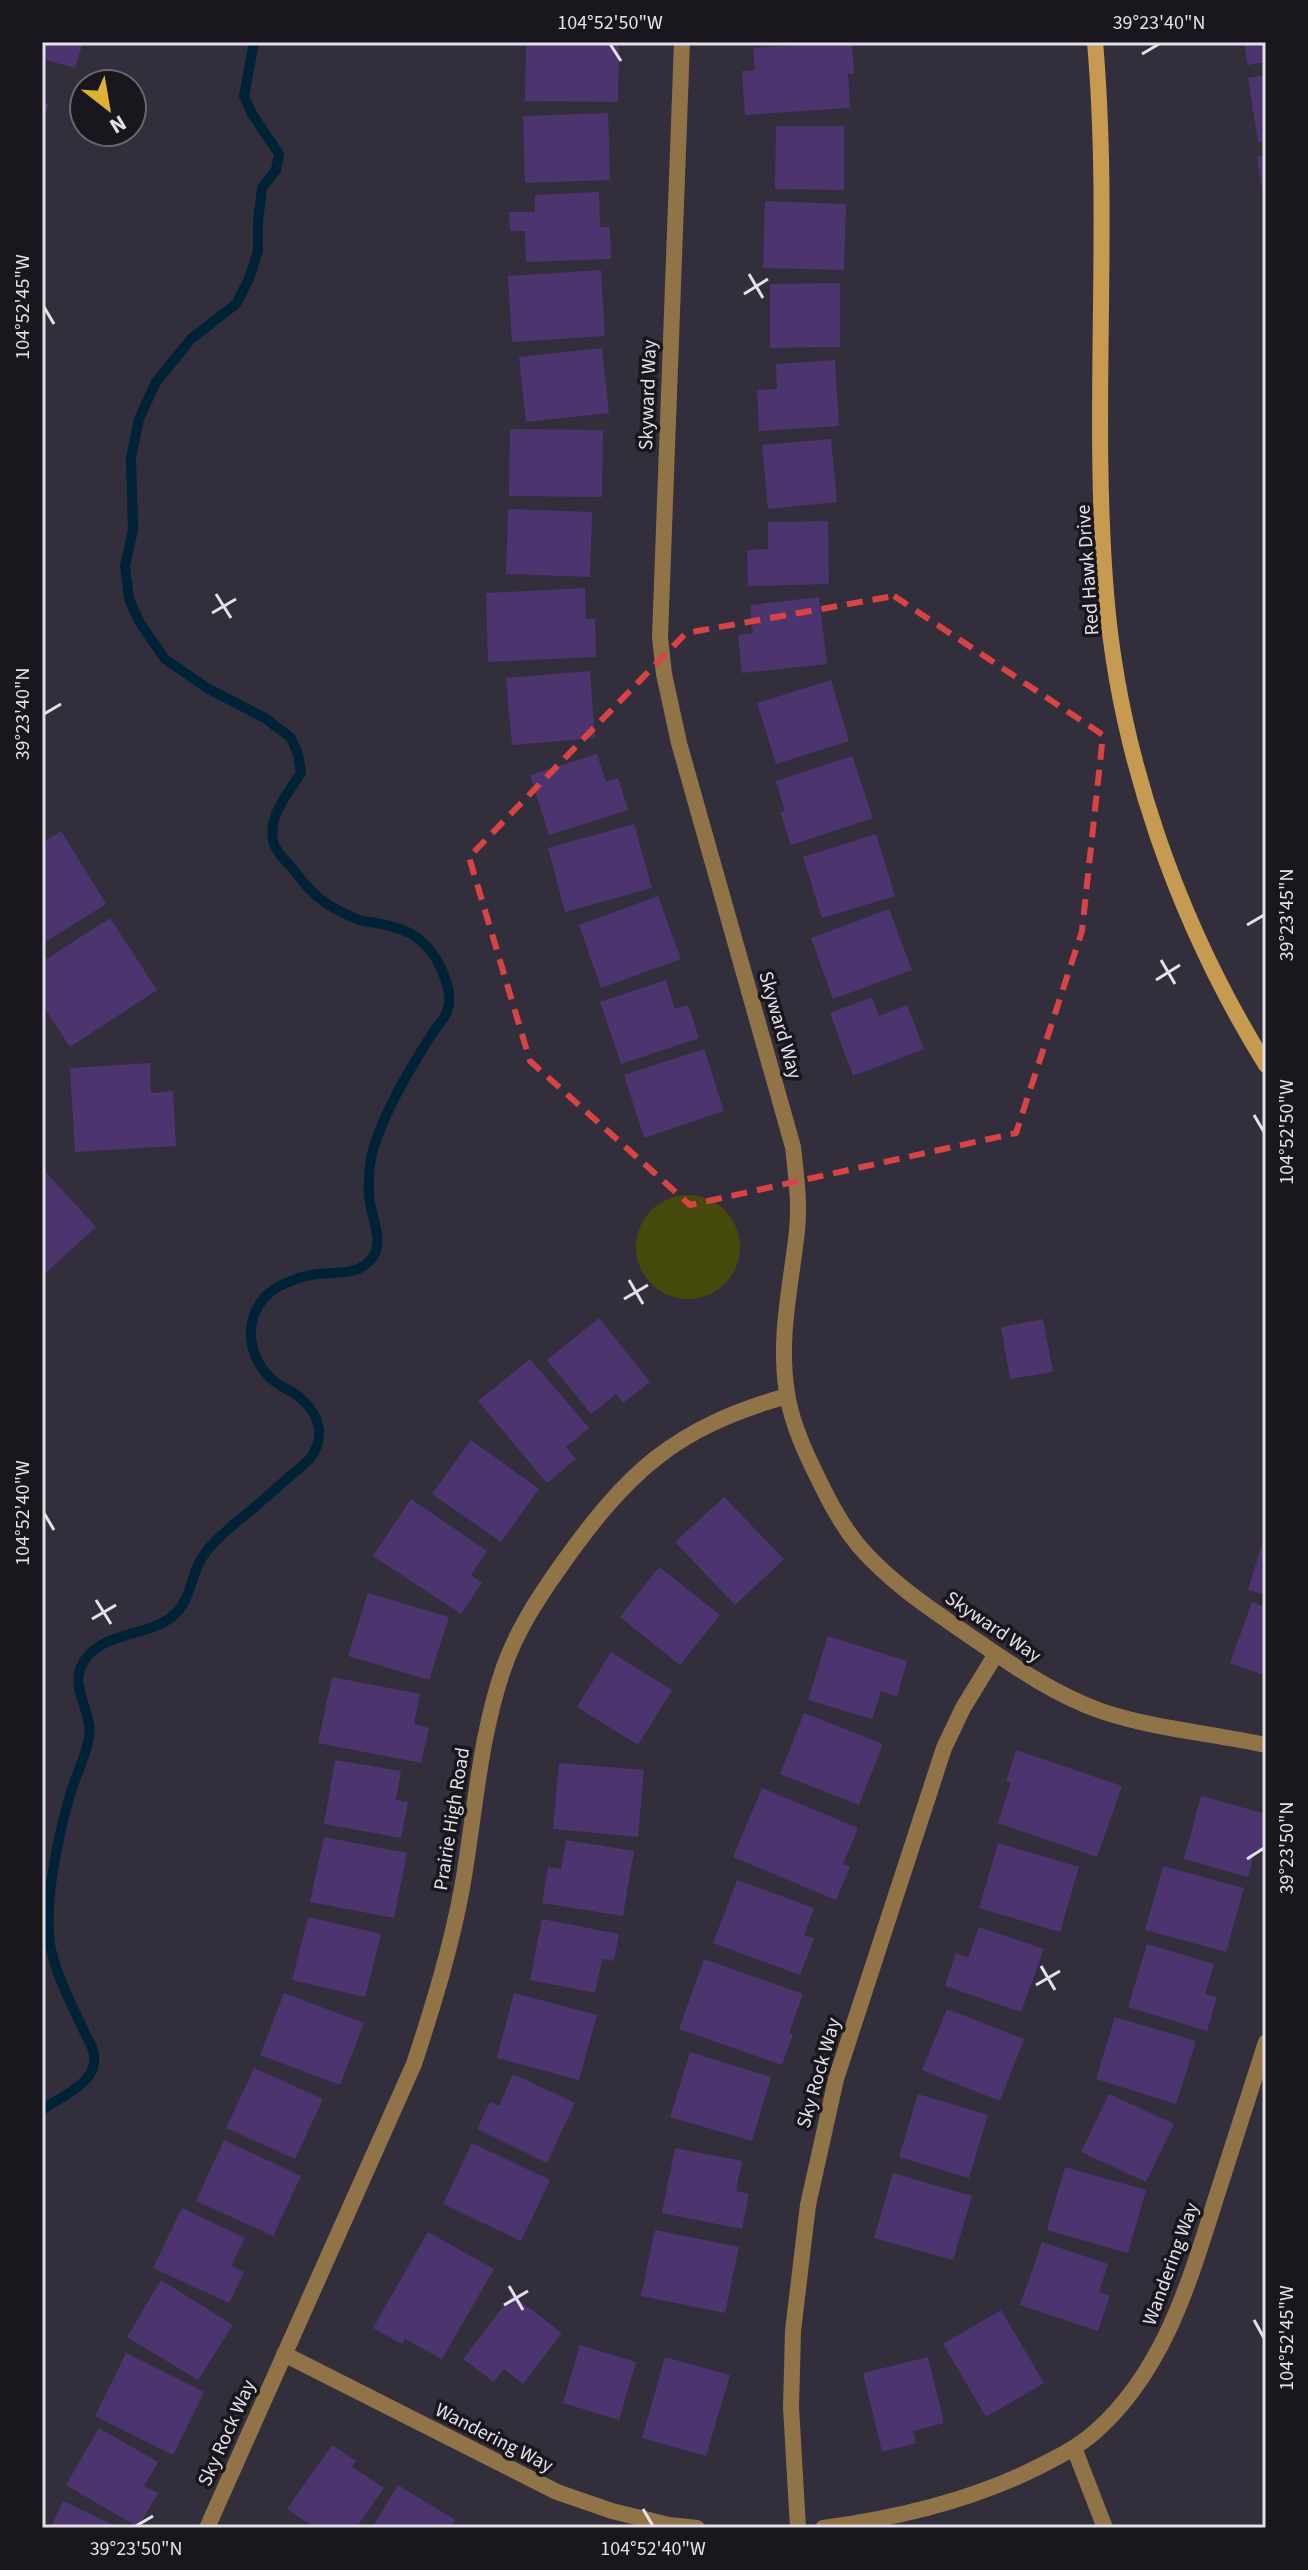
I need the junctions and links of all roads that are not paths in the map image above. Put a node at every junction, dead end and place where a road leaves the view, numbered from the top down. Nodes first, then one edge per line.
1 (682, 42) edge
2 (1095, 42) edge
3 (1266, 1065) edge
4 (787, 1396) junction
5 (996, 1654) junction
6 (1266, 1745) edge
7 (1266, 2042) edge
8 (284, 2354) junction
9 (1074, 2448) junction
10 (207, 2528) edge
11 (697, 2528) edge
12 (798, 2528) edge
13 (823, 2528) edge
14 (1105, 2528) edge

1 - 4 street, Skyward Way
2 - 3 street, Red Hawk Drive
4 - 5 street, Skyward Way
4 - 8 street, Prairie High Road
5 - 6 street, Skyward Way
5 - 12 street, Sky Rock Way
7 - 9 street, Wandering Way
8 - 10 street, Sky Rock Way
8 - 11 street, Wandering Way
9 - 13 street, Wandering Way
9 - 14 street

